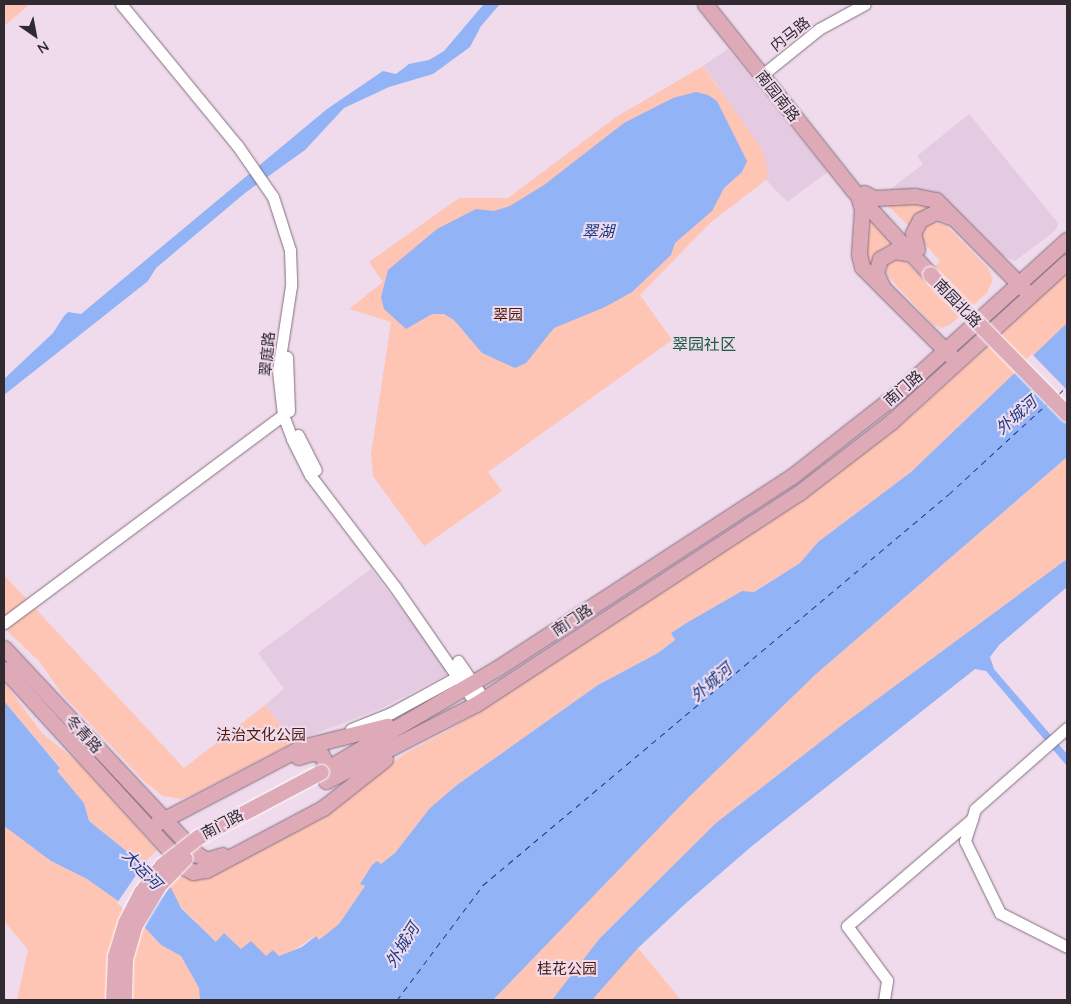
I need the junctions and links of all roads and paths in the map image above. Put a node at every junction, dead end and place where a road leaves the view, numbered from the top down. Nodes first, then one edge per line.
1 (121, 4) edge
2 (130, 4) edge
3 (704, 4) edge
4 (714, 4) edge
5 (865, 4) edge
6 (764, 73) junction
7 (255, 163) junction
8 (268, 181) junction
9 (858, 191) junction
10 (959, 221) junction
11 (1067, 240) edge
12 (914, 252) junction
13 (1067, 262) edge
14 (933, 271) junction
15 (1017, 282) junction
16 (885, 291) junction
17 (1029, 294) junction
18 (945, 350) junction
19 (957, 363) junction
20 (1067, 403) edge
21 (1067, 414) edge
22 (283, 416) junction
23 (4, 624) edge
24 (4, 648) edge
25 (4, 669) edge
26 (466, 682) junction
27 (480, 701) junction
28 (398, 724) junction
29 (1067, 728) edge
30 (315, 742) junction
31 (405, 742) junction
32 (324, 776) junction
33 (972, 819) junction
34 (167, 822) junction
35 (151, 831) junction
36 (1067, 947) edge
37 (113, 1000) edge
38 (124, 1000) edge
39 (884, 1000) edge

1 - 7 street, 翠庭路
2 - 7 street, 翠庭路
3 - 6 main road, 南园南路
4 - 6 main road, 南园南路
5 - 6 street, 内马路
6 - 9 main road, 南园南路
7 - 8 street, 翠庭路
8 - 22 street, 翠庭路
8 - 26 street, 翠庭路
9 - 10 main road
9 - 12 main road, 南园北路
9 - 16 main road
10 - 12 main road
10 - 15 main road
11 - 15 main road, 南门路
12 - 14 main road, 南园北路
12 - 16 main road
13 - 17 main road, 南门路
14 - 20 main road, 南园北路
14 - 21 main road, 南园北路, bridge
15 - 17 main road
15 - 18 main road, 南门路
16 - 18 main road
17 - 19 main road, 南门路
18 - 19 main road
18 - 26 main road, 南门路
19 - 27 main road, 南门路
22 - 23 street
22 - 26 street, 翠庭路
24 - 34 main road, 冬青路
25 - 35 main road, 冬青路
26 - 27 street, 翠庭路
26 - 28 main road, 南门路
26 - 30 street
27 - 31 main road, 南门路
28 - 30 main road
28 - 32 main road, 南门路
29 - 33 street
30 - 34 main road
31 - 32 main road, 南门路
31 - 35 main road, 冬青路
32 - 34 main road
32 - 34 main road, 冬青路
32 - 37 main road, 南门路, bridge
32 - 38 main road, 南门路, bridge
33 - 36 street
33 - 39 street
34 - 35 main road

